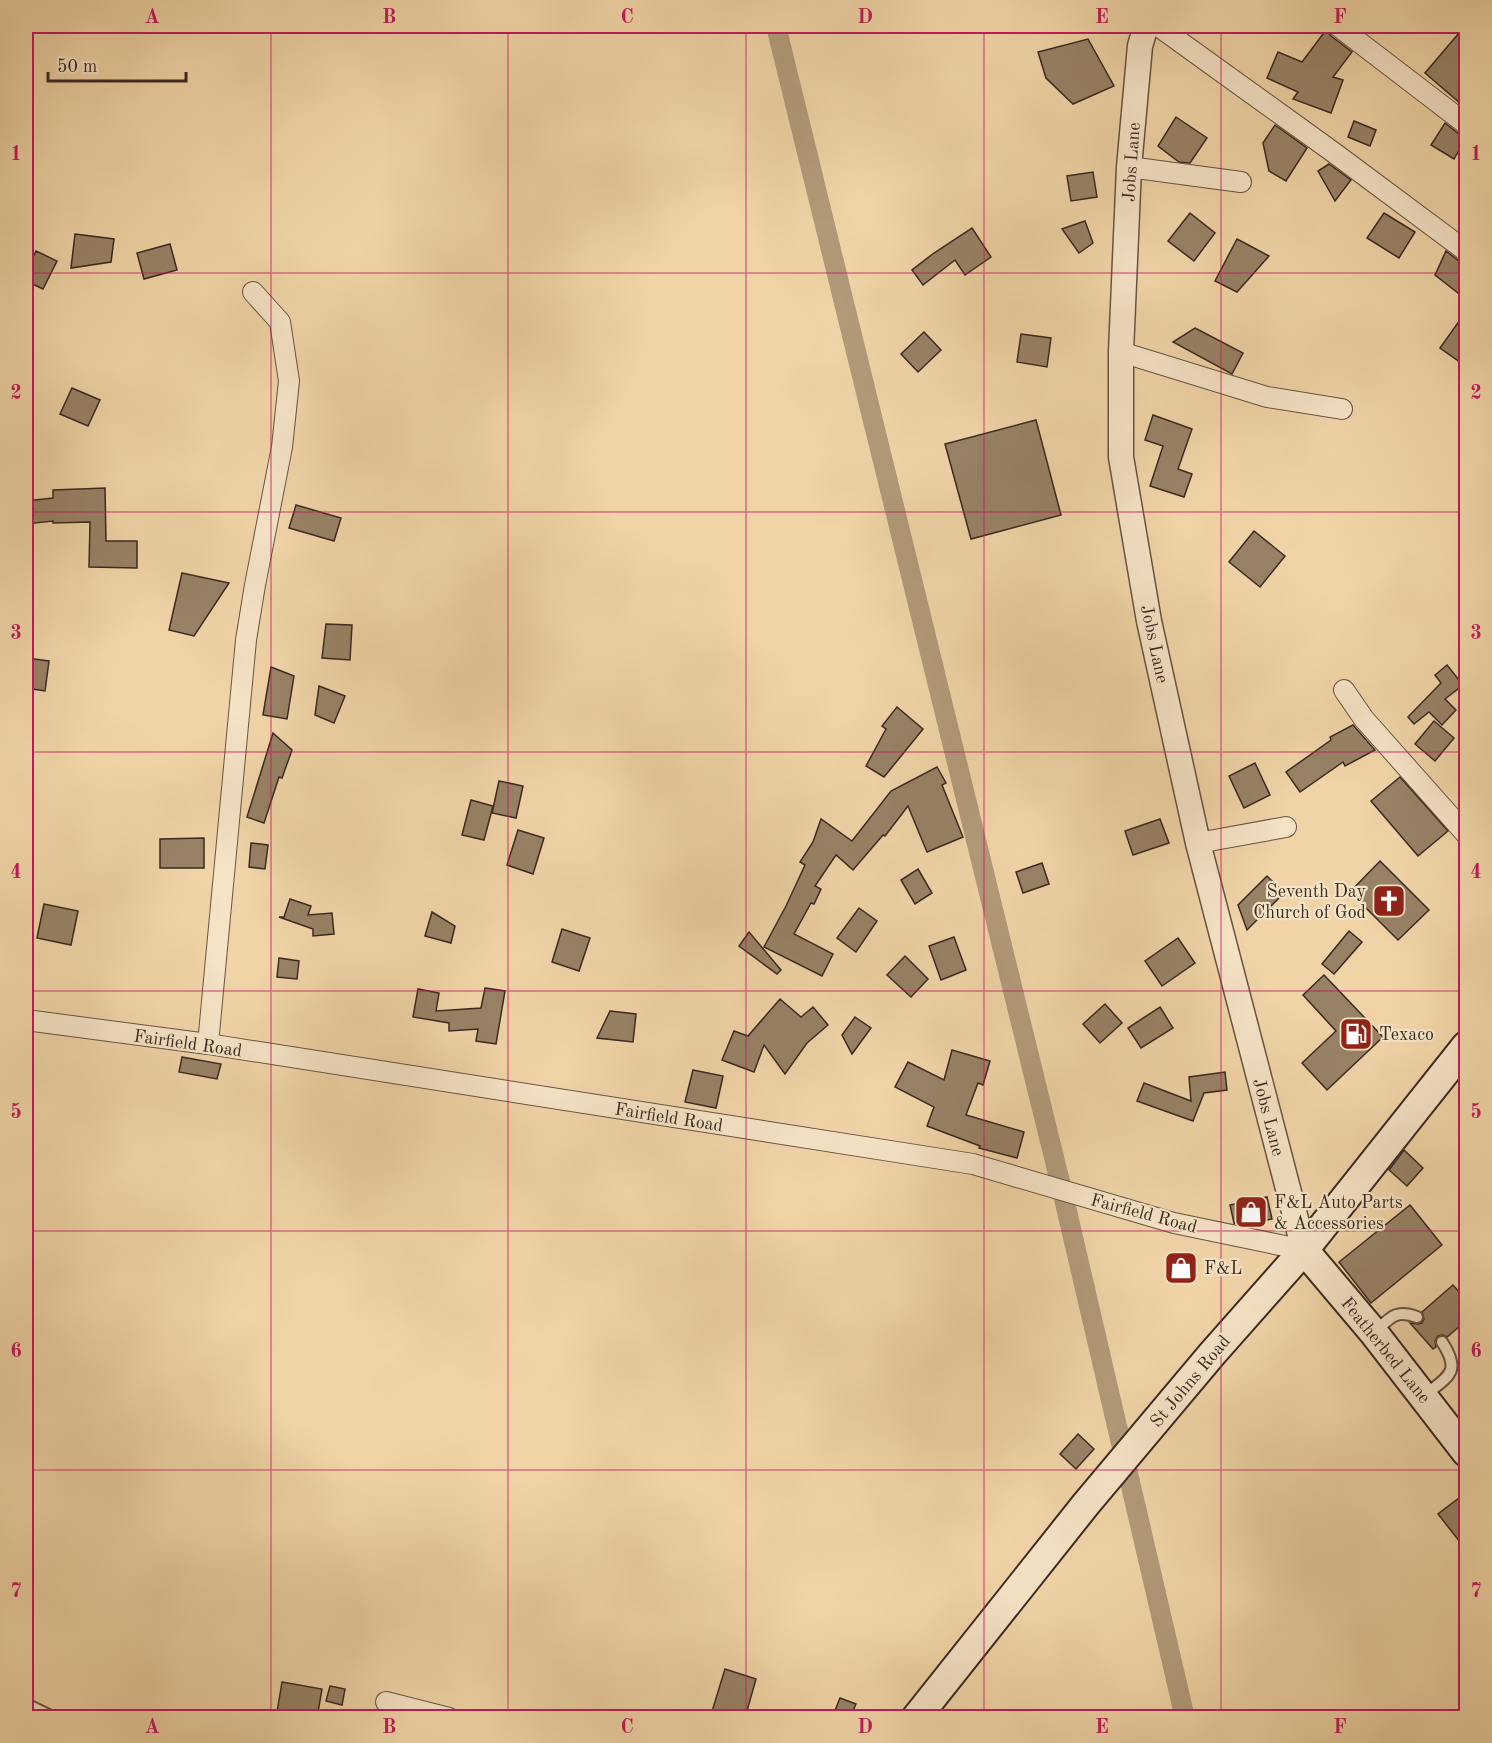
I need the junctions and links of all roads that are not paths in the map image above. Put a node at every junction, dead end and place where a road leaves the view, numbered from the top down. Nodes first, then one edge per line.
1 (1146, 26) edge
2 (1158, 26) edge
3 (1338, 26) edge
4 (1467, 124) edge
5 (1129, 167) junction
6 (1241, 182) dead end
7 (1467, 251) edge
8 (253, 292) dead end
9 (1121, 352) junction
10 (1341, 409) dead end
11 (1344, 690) dead end
12 (1286, 827) dead end
13 (1467, 834) edge
14 (1198, 843) junction
15 (26, 1020) edge
16 (208, 1044) junction
17 (1467, 1046) edge
18 (1305, 1250) junction
19 (1417, 1317) dead end
20 (1374, 1333) junction
21 (1442, 1342) dead end
22 (1423, 1396) junction
23 (1467, 1452) edge
24 (386, 1702) dead end
25 (26, 1704) edge
26 (56, 1718) edge
27 (449, 1718) edge
28 (916, 1718) edge

1 - 5 street, Jobs Lane
2 - 7 street
3 - 4 street
5 - 6 street
5 - 9 street, Jobs Lane
8 - 16 street
9 - 10 street
9 - 14 street, Jobs Lane
11 - 13 street
12 - 14 street
14 - 18 street, Jobs Lane
15 - 16 street, Fairfield Road
16 - 18 street, Fairfield Road
17 - 18 main road, St Johns Road
18 - 20 main road, Featherbed Lane
18 - 28 main road, St Johns Road
19 - 20 lane
20 - 22 main road, Featherbed Lane
21 - 22 lane
22 - 23 main road, Featherbed Lane
24 - 27 street
25 - 26 lane

